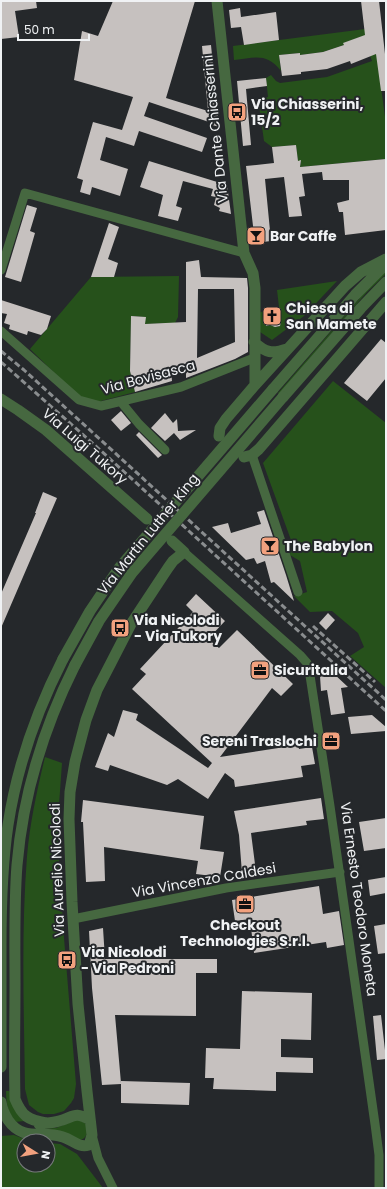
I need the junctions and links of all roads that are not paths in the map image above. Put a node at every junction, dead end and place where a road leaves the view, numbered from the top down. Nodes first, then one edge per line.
1 (217, 1) edge
2 (244, 253) junction
3 (386, 259) edge
4 (386, 264) edge
5 (1, 270) edge
6 (386, 282) edge
7 (386, 302) edge
8 (1, 331) edge
9 (254, 342) junction
10 (288, 349) junction
11 (254, 358) junction
12 (255, 385) junction
13 (1, 399) edge
14 (121, 402) junction
15 (219, 436) dead end
16 (165, 450) dead end
17 (248, 456) joint
18 (147, 519) dead end
19 (172, 541) dead end
20 (184, 552) junction
21 (298, 592) dead end
22 (340, 872) junction
23 (73, 919) junction
24 (1, 1067) edge
25 (87, 1092) junction
26 (1, 1102) edge
27 (75, 1115) junction
28 (90, 1120) junction
29 (46, 1123) junction
30 (13, 1127) junction
31 (1, 1128) edge
32 (92, 1135) junction
33 (113, 1188) edge
34 (379, 1188) edge

1 - 2 street, Via Dante Chiasserini
2 - 5 street
2 - 9 street, Via Dante Chiasserini
3 - 10 street
4 - 24 street, Via Martin Luther King, bridge
6 - 29 street, Via Martin Luther King, bridge
7 - 17 street
8 - 14 street, Via Bovisasca
9 - 10 street
9 - 11 street
10 - 12 street
11 - 12 street
11 - 14 street, Via Bovisasca
12 - 15 street
13 - 18 street, Via Luigi Tukory
14 - 16 street
17 - 21 street
19 - 20 street
20 - 22 street, Via Ernesto Teodoro Moneta
20 - 23 street, Via Aurelio Nicolodi
22 - 23 street, Via Vincenzo Caldesi
22 - 34 street, Via Ernesto Teodoro Moneta
23 - 25 street, Via Aurelio Nicolodi
25 - 27 street
25 - 28 street, Via Aurelio Nicolodi
26 - 30 street
27 - 28 street
27 - 29 street
28 - 32 street, Via Aurelio Nicolodi
29 - 30 street
30 - 31 street
30 - 32 street
32 - 33 street

